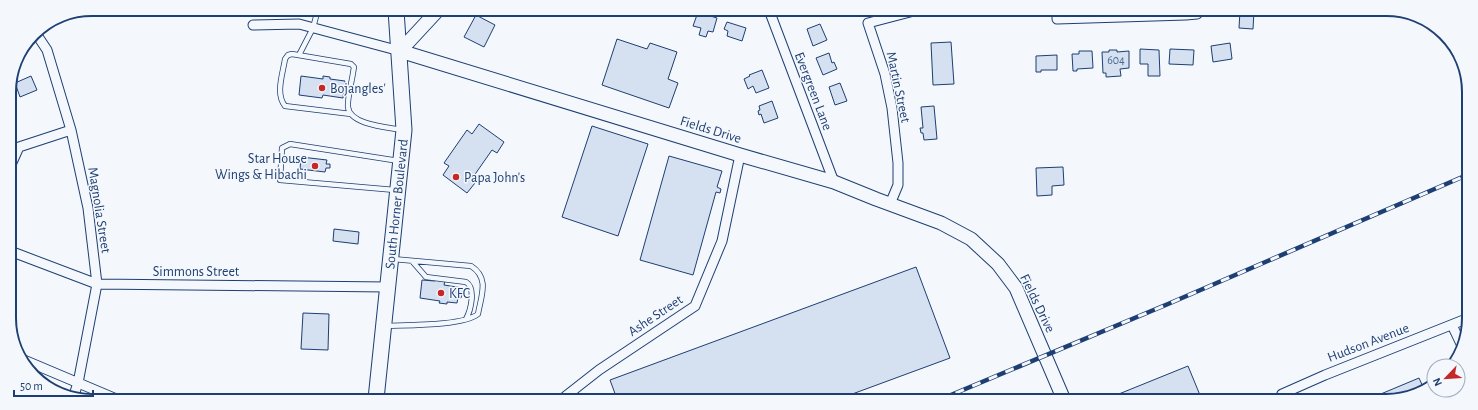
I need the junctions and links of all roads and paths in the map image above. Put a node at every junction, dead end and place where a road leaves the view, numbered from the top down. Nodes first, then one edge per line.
1 (316, 16) edge
2 (397, 16) edge
3 (432, 16) edge
4 (771, 16) edge
5 (895, 16) edge
6 (253, 25) dead end
7 (313, 28) junction
8 (39, 38) edge
9 (400, 51) junction
10 (299, 55) junction
11 (351, 114) junction
12 (71, 130) junction
13 (404, 130) junction
14 (16, 154) edge
15 (740, 155) junction
16 (400, 161) junction
17 (834, 182) junction
18 (397, 190) junction
19 (890, 204) junction
20 (16, 253) edge
21 (390, 259) junction
22 (412, 261) junction
23 (98, 284) junction
24 (387, 286) junction
25 (466, 319) junction
26 (1462, 321) edge
27 (1452, 325) junction
28 (383, 326) junction
29 (1459, 339) edge
30 (31, 363) edge
31 (78, 383) junction
32 (75, 392) edge
33 (104, 394) edge
34 (376, 394) edge
35 (568, 394) edge
36 (1061, 394) edge
37 (1288, 394) edge

1 - 7 lane
2 - 9 main road, South Horner Boulevard
3 - 9 street
4 - 17 street, Evergreen Lane
5 - 19 street, Martin Street
6 - 7 street, Fields Drive
7 - 9 street, Fields Drive
7 - 10 lane
8 - 12 street, Magnolia Street
9 - 13 main road, South Horner Boulevard
9 - 15 street, Fields Drive
10 - 11 lane
10 - 11 lane
11 - 13 lane
12 - 14 street
12 - 23 street, Magnolia Street
13 - 16 main road, South Horner Boulevard
15 - 17 street, Fields Drive
15 - 35 street, Ashe Street
16 - 18 main road, South Horner Boulevard
16 - 18 lane
17 - 19 street, Fields Drive
18 - 21 main road, South Horner Boulevard
19 - 36 street, Fields Drive
20 - 23 street, Simmons Street
21 - 22 lane
21 - 24 main road, South Horner Boulevard
22 - 25 lane
22 - 25 lane
23 - 24 street, Simmons Street
23 - 31 street, Magnolia Street
24 - 28 main road, South Horner Boulevard
25 - 28 lane
26 - 27 street, Hudson Avenue
27 - 29 street
27 - 37 street, Hudson Avenue
28 - 34 main road, South Horner Boulevard
30 - 31 street
31 - 32 street, Magnolia Street
31 - 33 street

